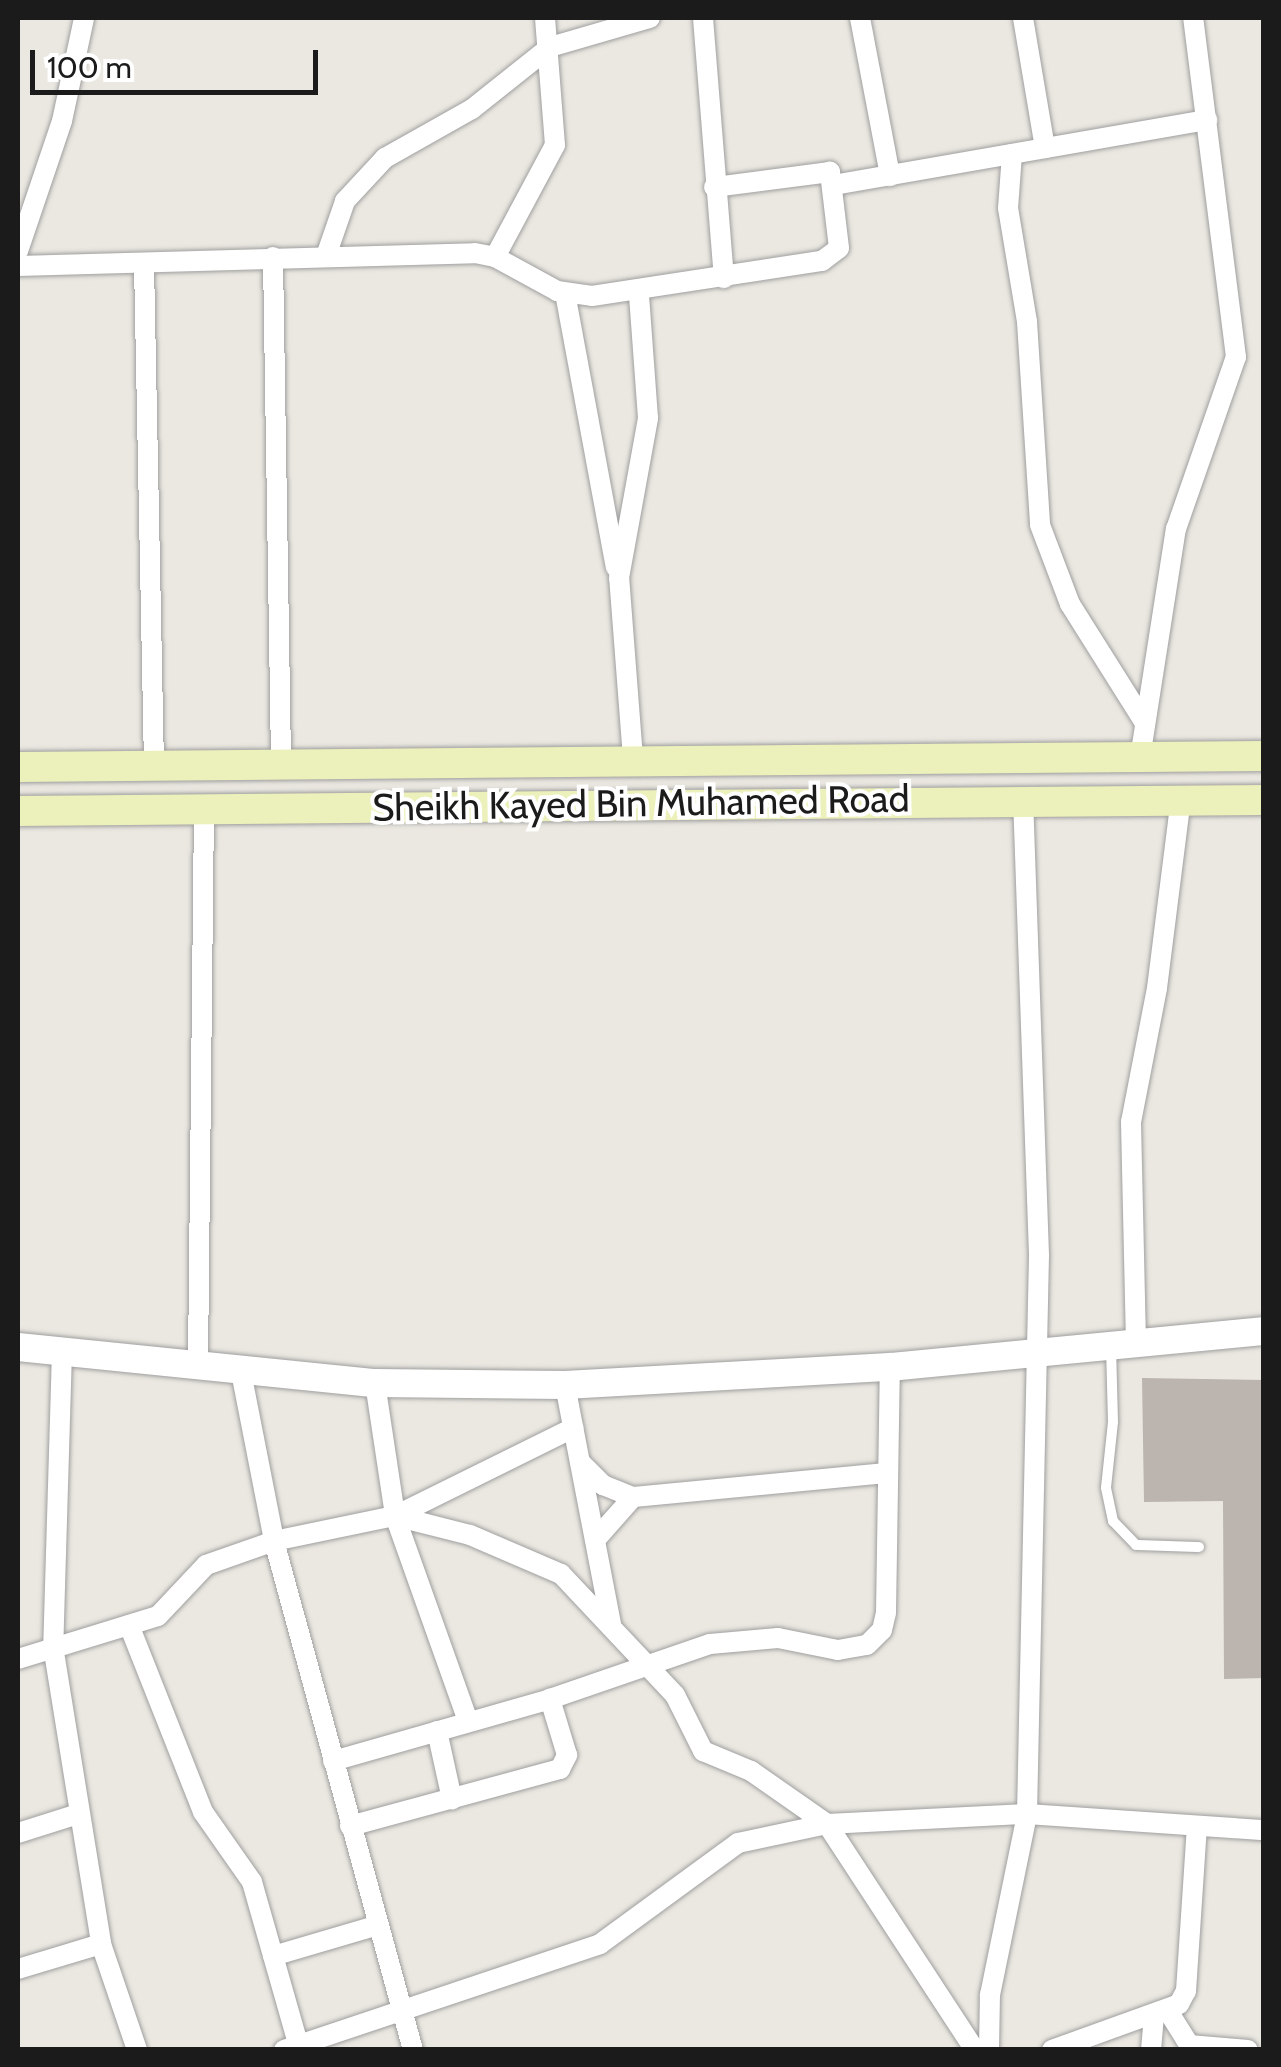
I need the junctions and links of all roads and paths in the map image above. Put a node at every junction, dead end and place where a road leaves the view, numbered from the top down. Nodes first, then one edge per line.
1 (84, 18) edge
2 (544, 18) edge
3 (650, 18) edge
4 (703, 18) edge
5 (860, 18) edge
6 (1023, 18) edge
7 (1193, 18) edge
8 (550, 47) junction
9 (1208, 120) junction
10 (1046, 148) junction
11 (1012, 154) junction
12 (890, 176) junction
13 (834, 185) junction
14 (714, 187) junction
15 (18, 251) edge
16 (326, 256) junction
17 (273, 257) junction
18 (495, 257) junction
19 (144, 263) junction
20 (18, 266) edge
21 (724, 278) junction
22 (566, 293) junction
23 (638, 294) junction
24 (618, 578) junction
25 (1145, 723) junction
26 (1264, 756) edge
27 (633, 758) junction
28 (1140, 758) junction
29 (281, 764) junction
30 (154, 766) junction
31 (18, 768) edge
32 (48, 768) junction
33 (1181, 797) junction
34 (1023, 799) junction
35 (1264, 800) edge
36 (204, 808) junction
37 (18, 811) edge
38 (51, 811) junction
39 (1264, 1331) edge
40 (1123, 1344) junction
41 (18, 1347) edge
42 (62, 1350) junction
43 (1034, 1352) junction
44 (198, 1362) junction
45 (890, 1366) junction
46 (240, 1367) junction
47 (375, 1383) junction
48 (565, 1385) junction
49 (574, 1428) junction
50 (580, 1462) junction
51 (887, 1472) junction
52 (632, 1497) junction
53 (395, 1516) junction
54 (595, 1540) junction
55 (274, 1541) junction
56 (1199, 1547) dead end
57 (130, 1625) junction
58 (611, 1628) junction
59 (52, 1646) junction
60 (18, 1658) edge
61 (646, 1660) junction
62 (550, 1699) junction
63 (468, 1721) junction
64 (437, 1731) junction
65 (333, 1761) junction
66 (452, 1799) junction
67 (78, 1814) junction
68 (1026, 1814) junction
69 (828, 1824) junction
70 (350, 1826) junction
71 (1198, 1826) junction
72 (1264, 1830) edge
73 (18, 1832) edge
74 (378, 1925) junction
75 (101, 1944) junction
76 (273, 1956) junction
77 (18, 1968) edge
78 (1161, 2013) junction
79 (404, 2015) junction
80 (294, 2048) edge
81 (137, 2050) edge
82 (413, 2050) edge
83 (975, 2050) edge
84 (989, 2050) edge
85 (1052, 2050) edge
86 (1152, 2050) edge
87 (1248, 2050) edge

1 - 15 street
2 - 8 street
3 - 8 street
4 - 14 street
5 - 12 street
6 - 10 street
7 - 9 street
8 - 16 street
8 - 18 street
9 - 10 street
9 - 25 street
10 - 11 street
11 - 12 street
11 - 25 street
12 - 13 street
13 - 14 street
13 - 21 street
14 - 21 street
16 - 17 street
16 - 18 street
17 - 19 street
17 - 29 street
18 - 22 street
19 - 20 street
19 - 30 street
21 - 23 street
22 - 23 street
22 - 24 street
23 - 24 street
24 - 27 street
25 - 28 street
26 - 28 main road, Sheikh Kayed Bin Muhamed Road
27 - 28 main road, Sheikh Kayed Bin Muhamed Road
27 - 29 main road, Sheikh Kayed Bin Muhamed Road
29 - 30 main road, Sheikh Kayed Bin Muhamed Road
30 - 32 main road, Sheikh Kayed Bin Muhamed Road
31 - 32 main road, Sheikh Kayed Bin Muhamed Road
32 - 38 main road
33 - 34 main road, Sheikh Kayed Bin Muhamed Road
33 - 35 main road, Sheikh Kayed Bin Muhamed Road
33 - 40 street
34 - 36 main road, Sheikh Kayed Bin Muhamed Road
34 - 43 street
36 - 38 main road, Sheikh Kayed Bin Muhamed Road
36 - 44 street
37 - 38 main road, Sheikh Kayed Bin Muhamed Road
39 - 40 street
40 - 43 street
40 - 56 lane
41 - 42 street
42 - 44 street
42 - 59 street
43 - 45 street
43 - 68 street
44 - 46 street
45 - 48 street
45 - 51 street
46 - 47 street
46 - 55 street
47 - 48 street
47 - 53 street
48 - 49 street
49 - 50 street
49 - 53 street
50 - 52 street
50 - 54 street
51 - 52 street
51 - 61 street
52 - 54 street
53 - 55 street
53 - 58 street
53 - 63 street
54 - 58 street
55 - 57 street
55 - 65 street
57 - 59 street
57 - 76 street
58 - 61 street
59 - 60 street
59 - 67 street
61 - 62 street
61 - 69 street
62 - 63 street
62 - 66 street
63 - 64 street
64 - 65 street
64 - 66 street
65 - 70 street
66 - 70 street
67 - 73 street
67 - 75 street
68 - 69 street
68 - 71 street
68 - 84 street
69 - 79 street
69 - 83 street
70 - 74 street
71 - 72 street
71 - 78 street
74 - 76 street
74 - 79 street
75 - 77 street
75 - 81 street
76 - 80 street
78 - 85 street
78 - 86 street
78 - 87 street
79 - 80 street
79 - 82 street

